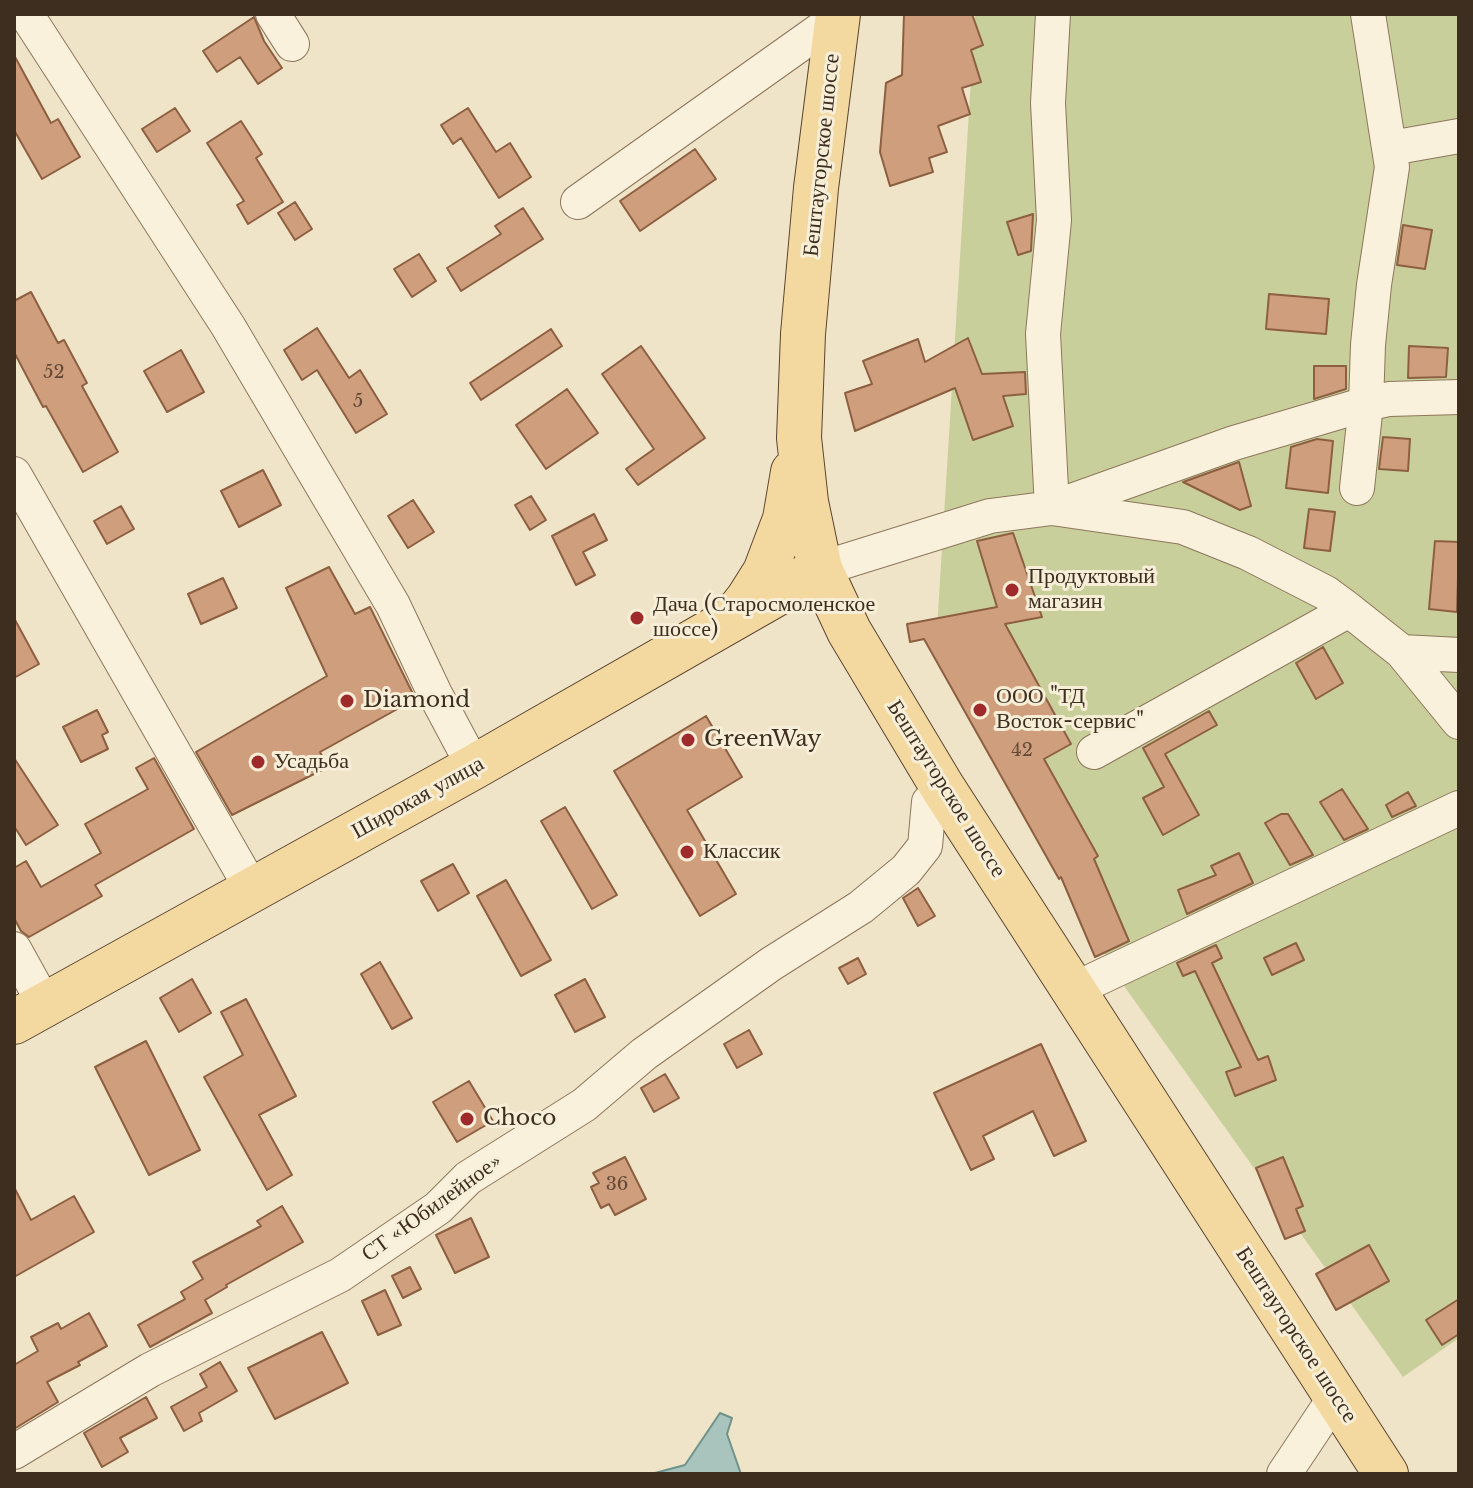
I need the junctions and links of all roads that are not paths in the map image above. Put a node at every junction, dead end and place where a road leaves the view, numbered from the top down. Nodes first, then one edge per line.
1 (26, 14) edge
2 (273, 14) edge
3 (1053, 14) edge
4 (1368, 14) edge
5 (838, 16) edge
6 (292, 44) dead end
7 (1459, 136) edge
8 (1391, 148) junction
9 (578, 202) dead end
10 (1459, 397) edge
11 (1366, 404) junction
12 (799, 438) junction
13 (14, 474) edge
14 (1357, 488) dead end
15 (1052, 508) junction
16 (820, 569) junction
17 (1349, 610) junction
18 (726, 624) junction
19 (849, 631) junction
20 (1402, 652) junction
21 (1459, 655) edge
22 (1459, 722) edge
23 (1094, 752) dead end
24 (474, 767) junction
25 (943, 788) junction
26 (1459, 808) edge
27 (253, 891) junction
28 (14, 949) edge
29 (1073, 990) junction
30 (30, 1014) edge
31 (1336, 1396) junction
32 (14, 1452) edge
33 (1284, 1474) edge
34 (1386, 1474) edge

1 - 24 street
2 - 6 street
3 - 15 street
4 - 8 street
5 - 9 street
5 - 12 main road, Бештаугорское шоссе
7 - 8 street
8 - 11 street
10 - 11 street
11 - 14 street
11 - 15 street
12 - 16 main road, Бештаугорское шоссе
12 - 18 main road
13 - 27 street
15 - 16 street
15 - 17 street
16 - 18 main road, Широкая улица
16 - 19 main road, Бештаугорское шоссе
17 - 20 street
17 - 23 street
18 - 19 main road
18 - 24 main road, Широкая улица
19 - 25 main road, Бештаугорское шоссе
20 - 21 street
20 - 22 street
24 - 27 main road, Широкая улица
25 - 29 main road, Бештаугорское шоссе
25 - 32 street, СТ «Юбилейное»
26 - 29 street
27 - 30 main road, Широкая улица
28 - 30 street
29 - 31 main road, Бештаугорское шоссе
31 - 33 street
31 - 34 main road, Бештаугорское шоссе

